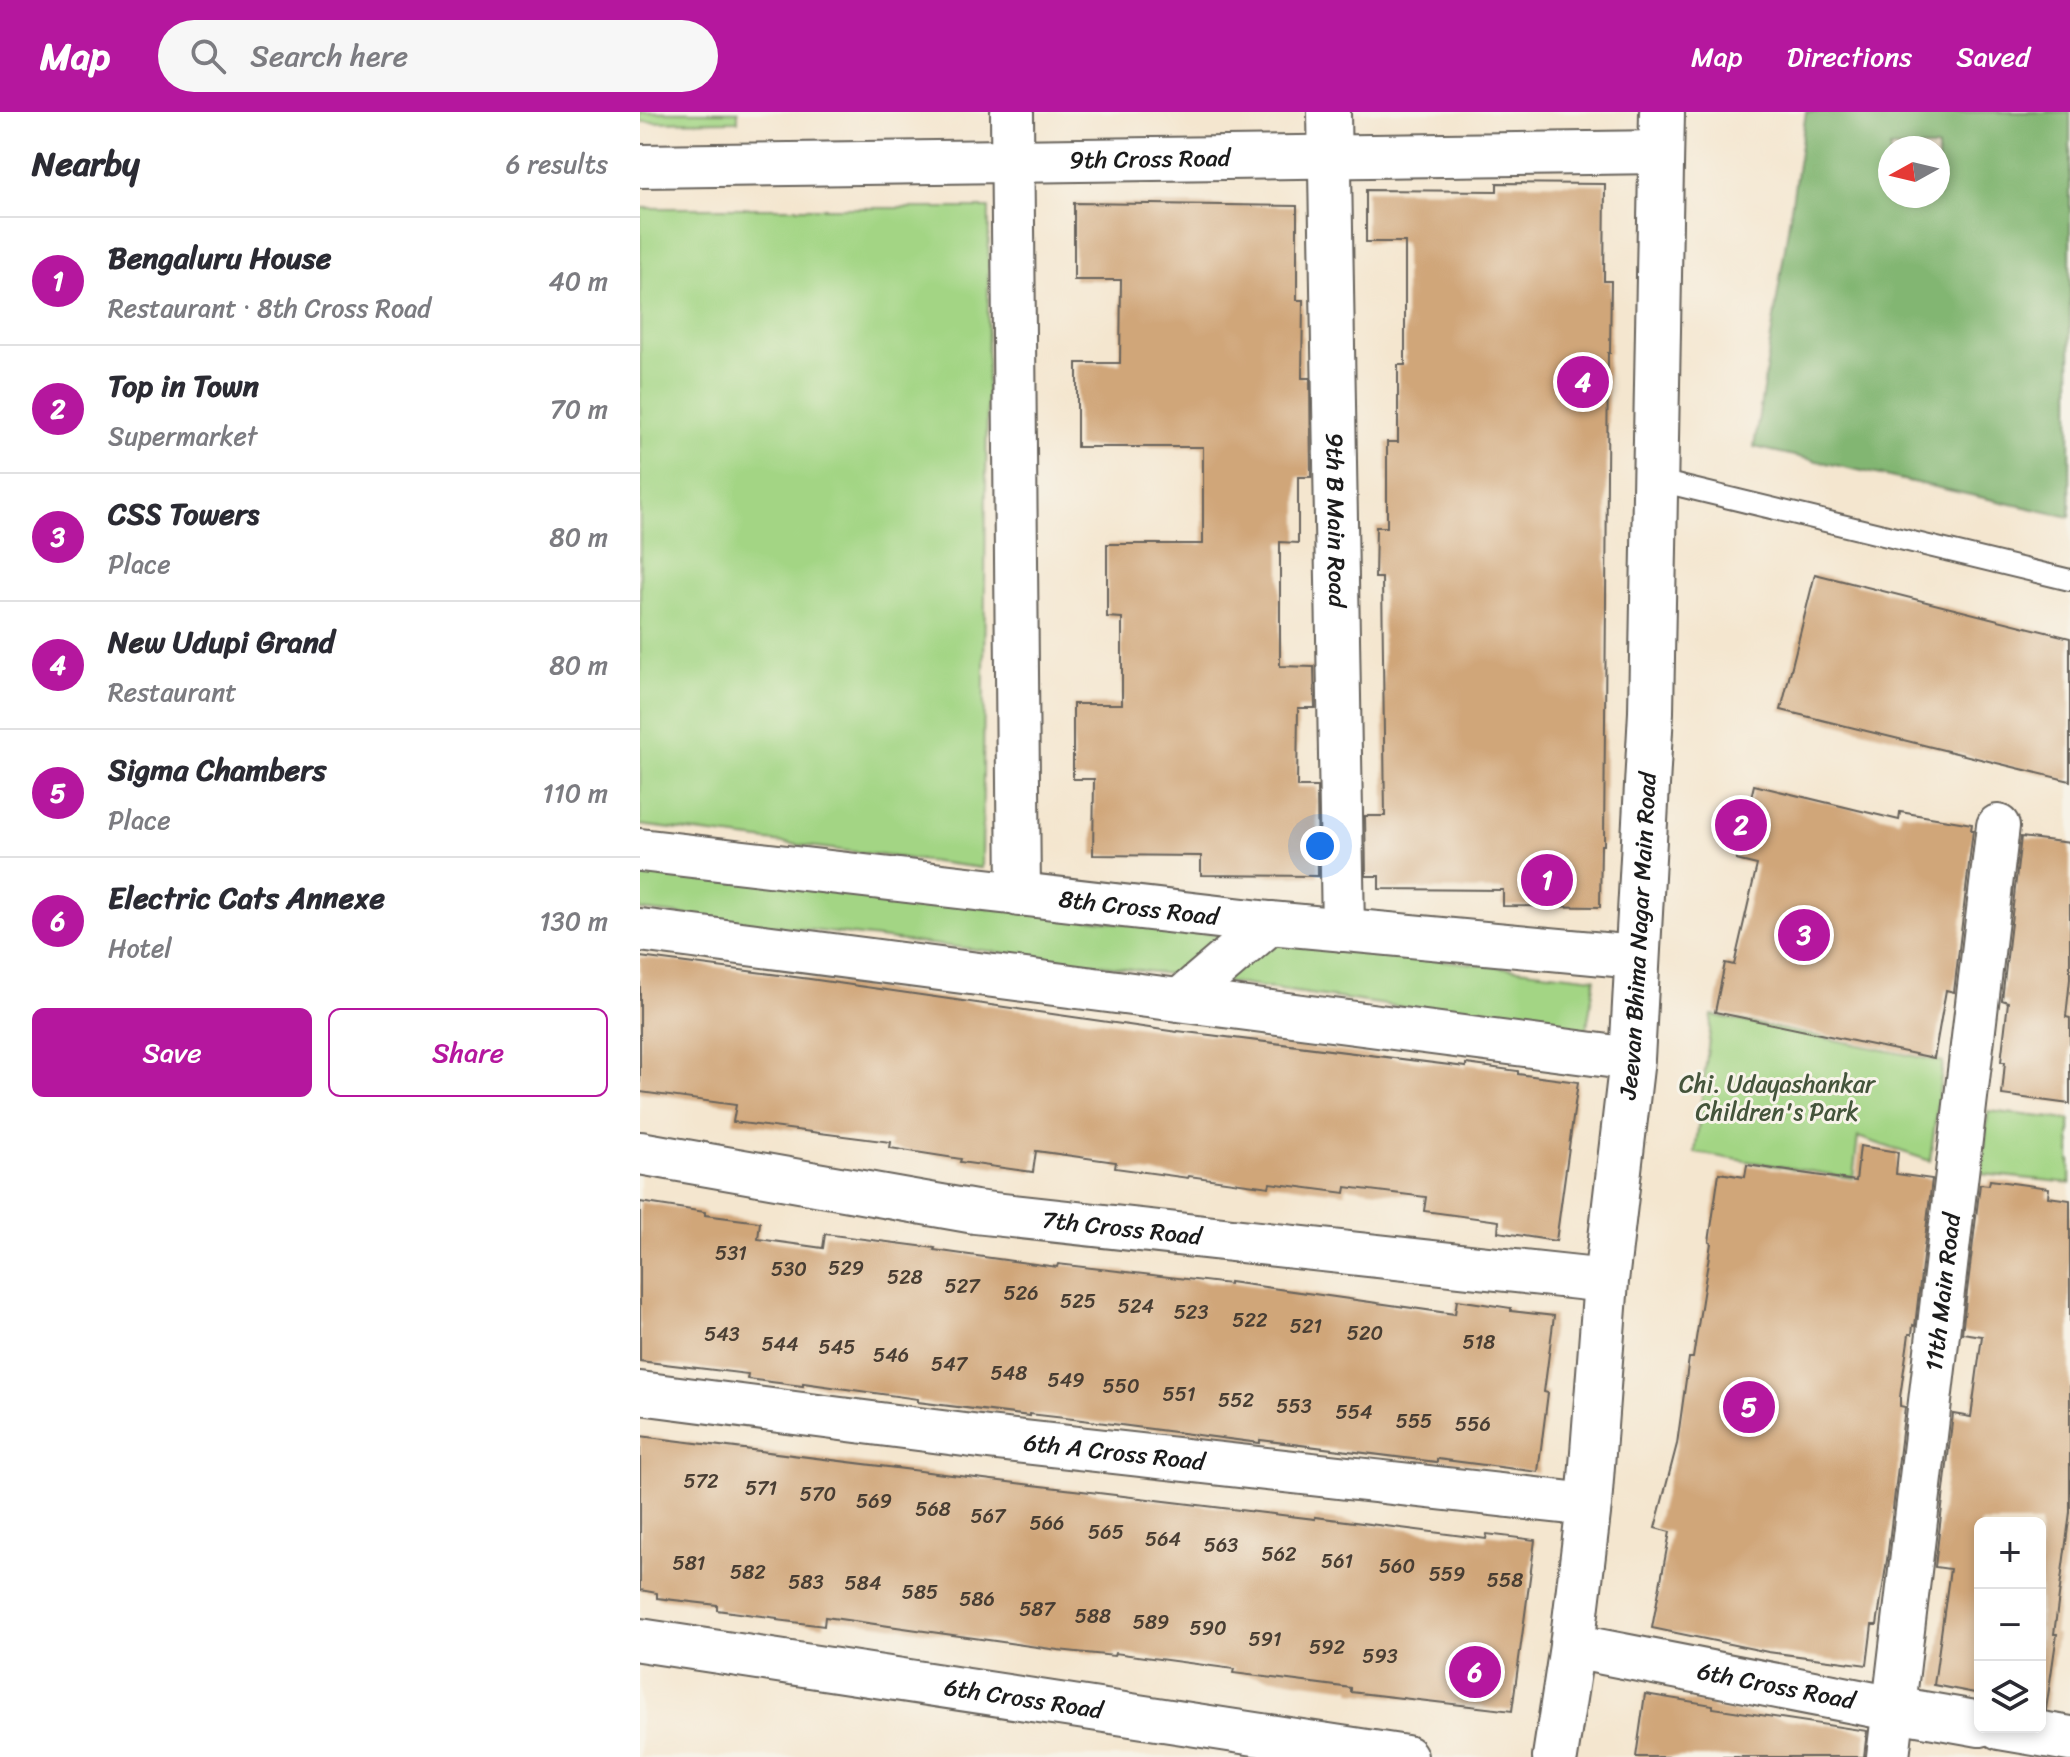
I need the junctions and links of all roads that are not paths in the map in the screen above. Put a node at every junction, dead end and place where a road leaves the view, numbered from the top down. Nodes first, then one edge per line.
1 (1012, 112) edge
2 (1329, 112) edge
3 (1662, 132) edge
4 (1330, 156) junction
5 (1013, 161) junction
6 (640, 166) edge
7 (1655, 480) junction
8 (2070, 580) edge
9 (1998, 826) dead end
10 (640, 850) edge
11 (1019, 895) junction
12 (1270, 923) junction
13 (640, 930) edge
14 (1343, 930) junction
15 (1636, 957) junction
16 (1180, 1000) junction
17 (1632, 1059) junction
18 (640, 1153) edge
19 (1606, 1281) junction
20 (640, 1393) edge
21 (1589, 1505) junction
22 (640, 1640) edge
23 (1572, 1646) junction
24 (1895, 1709) junction
25 (1974, 1723) edge
26 (2037, 1733) edge
27 (2068, 1738) edge
28 (1406, 1757) edge
29 (1555, 1757) edge
30 (1888, 1757) edge

1 - 5 street
2 - 4 street, 9th B Main Road
3 - 4 street, 9th Cross Road
3 - 7 main road, Jeevan Bhima Nagar Main Road
4 - 5 street, 9th Cross Road
4 - 14 street, 9th B Main Road
5 - 6 street, 9th Cross Road
5 - 11 street
7 - 8 lane
7 - 15 main road, Jeevan Bhima Nagar Main Road
9 - 24 street, 11th Main Road
10 - 11 street, 8th Cross Road
11 - 12 street, 8th Cross Road
12 - 14 street, 8th Cross Road
12 - 16 street
13 - 16 street
14 - 15 street, 8th Cross Road
15 - 17 main road, Jeevan Bhima Nagar Main Road
16 - 17 street
17 - 19 main road, Jeevan Bhima Nagar Main Road
18 - 19 street, 7th Cross Road
19 - 21 main road, Jeevan Bhima Nagar Main Road
20 - 21 street, 6th A Cross Road
21 - 23 main road, Jeevan Bhima Nagar Main Road
22 - 28 street, 6th Cross Road
23 - 24 main road, 6th Cross Road
23 - 29 main road, Jeevan Bhima Nagar Main Road
24 - 25 main road, 6th Cross Road
24 - 30 street, 11th Main Road
26 - 27 main road

